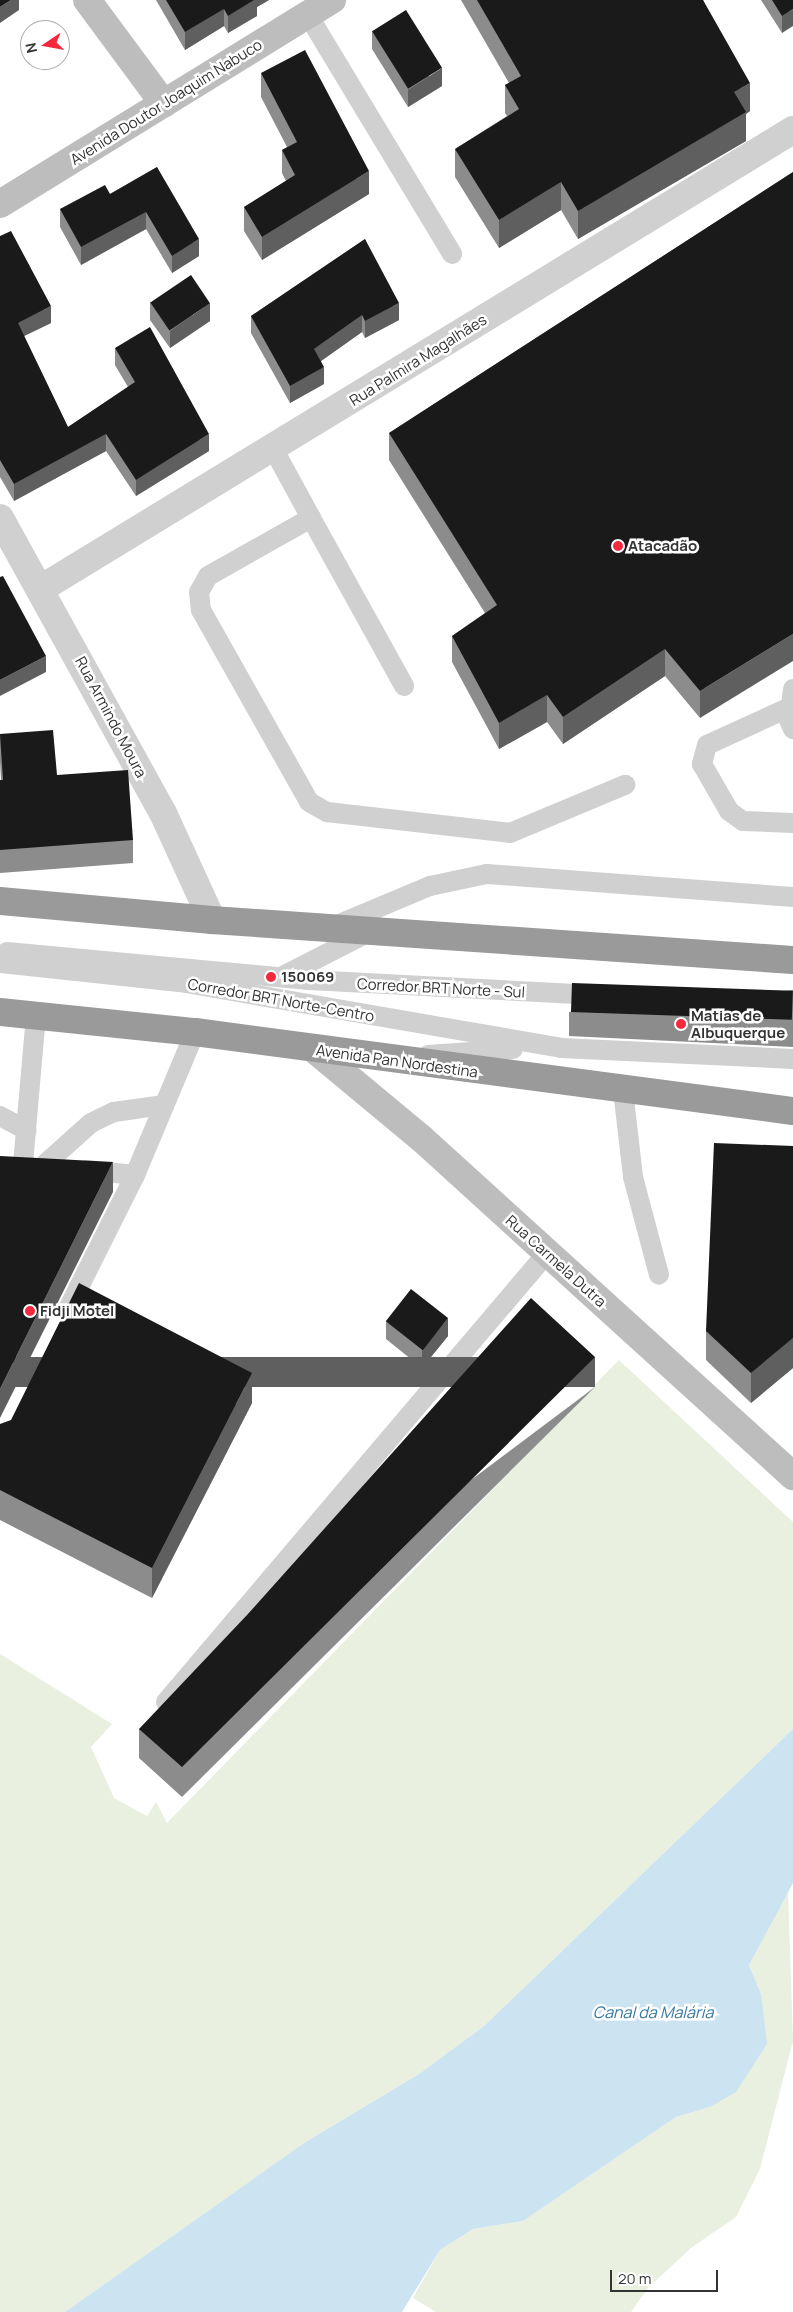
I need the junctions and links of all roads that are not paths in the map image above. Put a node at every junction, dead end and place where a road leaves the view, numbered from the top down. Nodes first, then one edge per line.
1 (87, 0) edge
2 (332, 0) edge
3 (308, 15) junction
4 (164, 104) junction
5 (793, 130) edge
6 (0, 204) edge
7 (452, 254) dead end
8 (274, 450) junction
9 (0, 518) edge
10 (311, 518) junction
11 (42, 588) junction
12 (404, 686) dead end
13 (791, 698) edge
14 (793, 729) edge
15 (625, 785) dead end
16 (793, 824) edge
17 (793, 898) edge
18 (0, 901) edge
19 (212, 920) junction
20 (337, 926) junction
21 (377, 928) junction
22 (0, 951) edge
23 (793, 960) edge
24 (0, 963) edge
25 (280, 977) junction
26 (618, 996) edge
27 (0, 1012) edge
28 (36, 1015) junction
29 (195, 1032) junction
30 (561, 1048) junction
31 (315, 1050) junction
32 (793, 1058) edge
33 (383, 1059) junction
34 (623, 1090) junction
35 (164, 1105) junction
36 (793, 1111) edge
37 (0, 1116) edge
38 (26, 1130) junction
39 (0, 1162) edge
40 (24, 1164) junction
41 (43, 1166) junction
42 (135, 1175) junction
43 (547, 1253) junction
44 (659, 1276) dead end
45 (57, 1332) edge
46 (793, 1476) edge
47 (154, 1717) edge

1 - 4 street
2 - 3 street, Avenida Doutor Joaquim Nabuco
3 - 4 street, Avenida Doutor Joaquim Nabuco
3 - 7 lane
4 - 6 street, Avenida Doutor Joaquim Nabuco
5 - 8 street, Rua Palmira Magalhães
8 - 10 lane
8 - 11 street, Rua Palmira Magalhães
9 - 11 street, Rua Armindo Moura
10 - 12 lane
10 - 15 lane
11 - 19 street, Rua Armindo Moura
13 - 14 lane
13 - 16 lane
17 - 20 lane
18 - 19 highway
19 - 20 highway
20 - 21 highway
21 - 23 highway
21 - 25 lane
22 - 25 lane, Corredor BRT Norte - Sul
24 - 30 lane, Corredor BRT Norte-Centro
25 - 26 lane, Corredor BRT Norte - Sul
27 - 28 highway, Avenida Pan Nordestina
28 - 29 highway, Avenida Pan Nordestina
28 - 38 lane
29 - 31 highway, Avenida Pan Nordestina
29 - 35 lane
30 - 32 lane, Corredor BRT Norte-Centro
30 - 33 lane, Corredor BRT Norte-Centro
31 - 33 highway, Avenida Pan Nordestina
31 - 43 street, Rua Carmela Dutra
33 - 34 highway, Avenida Pan Nordestina
34 - 36 highway, Avenida Pan Nordestina
34 - 44 lane
35 - 41 lane
35 - 42 lane
37 - 38 lane
38 - 40 lane
39 - 40 lane
40 - 41 lane
41 - 42 lane
42 - 45 lane
43 - 46 street, Rua Carmela Dutra
43 - 47 lane

